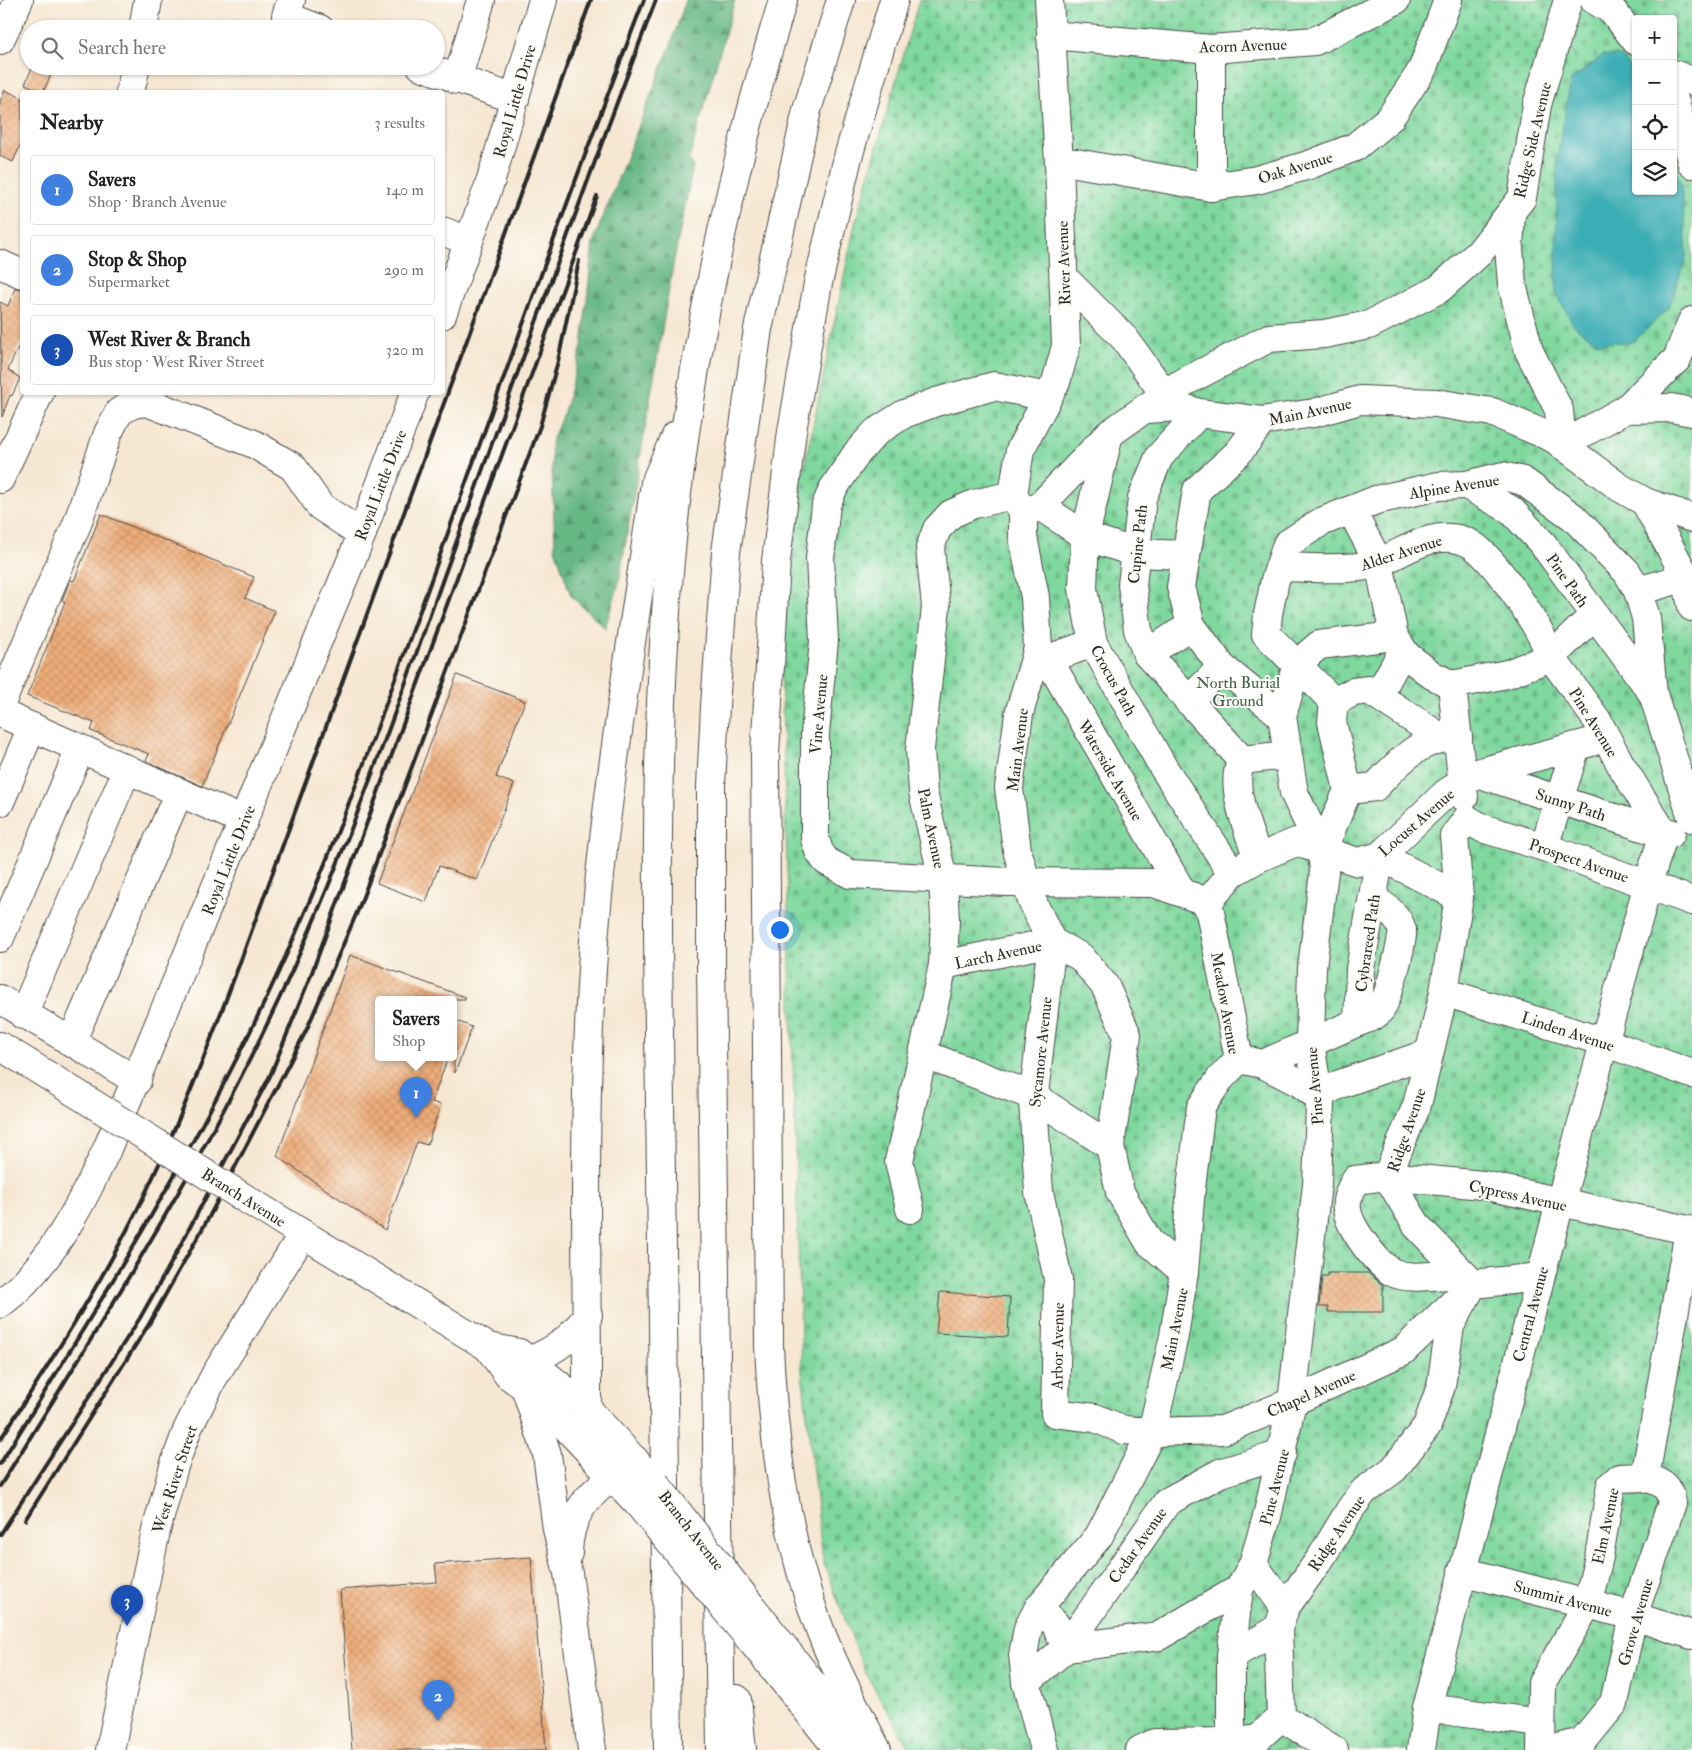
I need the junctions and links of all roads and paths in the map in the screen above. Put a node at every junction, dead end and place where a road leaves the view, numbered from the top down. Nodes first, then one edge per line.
1 (19, 0) edge
2 (148, 0) edge
3 (291, 0) edge
4 (481, 0) edge
5 (543, 0) edge
6 (783, 0) edge
7 (841, 0) edge
8 (894, 0) edge
9 (1049, 0) edge
10 (1396, 0) edge
11 (1448, 0) edge
12 (1568, 0) edge
13 (1594, 0) edge
14 (145, 20) edge
15 (296, 20) edge
16 (1051, 35) junction
17 (1632, 36) edge
18 (0, 40) edge
19 (1211, 49) junction
20 (134, 75) edge
21 (444, 75) edge
22 (1677, 75) edge
23 (457, 80) junction
24 (1692, 81) edge
25 (130, 90) edge
26 (515, 100) junction
27 (1676, 105) edge
28 (1059, 162) junction
29 (1692, 164) edge
30 (1212, 187) junction
31 (1511, 214) junction
32 (445, 232) edge
33 (469, 241) junction
34 (0, 264) edge
35 (20, 273) edge
36 (1064, 278) junction
37 (445, 307) edge
38 (1692, 321) edge
39 (39, 395) edge
40 (414, 395) edge
41 (1048, 397) junction
42 (690, 402) junction
43 (1172, 406) junction
44 (1626, 409) junction
45 (1692, 412) edge
46 (1262, 421) junction
47 (1109, 434) junction
48 (1562, 445) junction
49 (0, 479) edge
50 (1466, 485) junction
51 (1646, 502) junction
52 (1025, 505) junction
53 (1351, 510) junction
54 (1692, 518) edge
55 (362, 534) junction
56 (1085, 536) junction
57 (1136, 553) junction
58 (1186, 555) junction
59 (1378, 563) junction
60 (1279, 567) junction
61 (1689, 577) edge
62 (1638, 590) junction
63 (1692, 607) edge
64 (1593, 616) junction
65 (1191, 625) junction
66 (1092, 643) junction
67 (1398, 643) junction
68 (1043, 654) junction
69 (1147, 654) junction
70 (1551, 657) junction
71 (1297, 664) junction
72 (1222, 667) junction
73 (1452, 685) junction
74 (1653, 694) junction
75 (1378, 696) junction
76 (1188, 701) junction
77 (1334, 702) junction
78 (0, 706) edge
79 (0, 713) edge
80 (1282, 716) junction
81 (32, 727) junction
82 (1449, 737) junction
83 (1606, 738) junction
84 (1576, 747) junction
85 (80, 749) junction
86 (1287, 755) junction
87 (1242, 760) junction
88 (127, 769) junction
89 (1470, 778) junction
90 (1348, 790) junction
91 (179, 792) junction
92 (1559, 800) junction
93 (0, 802) edge
94 (1467, 818) junction
95 (1692, 818) edge
96 (244, 821) junction
97 (1692, 828) edge
98 (1664, 834) junction
99 (1544, 847) junction
100 (1322, 851) junction
101 (1380, 856) junction
102 (1258, 858) junction
103 (1232, 873) junction
104 (943, 879) junction
105 (1026, 882) junction
106 (1649, 882) junction
107 (1182, 892) junction
108 (1459, 897) junction
109 (1692, 900) edge
110 (1208, 902) junction
111 (0, 938) edge
112 (1052, 942) junction
113 (943, 965) junction
114 (1444, 992) junction
115 (0, 999) edge
116 (23, 1014) junction
117 (1604, 1042) junction
118 (71, 1043) junction
119 (1310, 1043) junction
120 (0, 1046) edge
121 (1429, 1053) junction
122 (922, 1054) junction
123 (1251, 1062) junction
124 (1692, 1074) edge
125 (137, 1081) junction
126 (1033, 1096) junction
127 (1317, 1096) junction
128 (1110, 1146) junction
129 (1387, 1176) junction
130 (1560, 1203) junction
131 (910, 1209) dead end
132 (1690, 1231) edge
133 (303, 1234) junction
134 (1184, 1272) junction
135 (1540, 1276) junction
136 (1058, 1279) joint
137 (1473, 1284) junction
138 (0, 1304) edge
139 (588, 1314) junction
140 (488, 1348) junction
141 (529, 1361) junction
142 (525, 1387) junction
143 (1292, 1402) junction
144 (587, 1408) junction
145 (1055, 1413) joint
146 (1152, 1432) junction
147 (587, 1448) junction
148 (1282, 1454) junction
149 (635, 1460) junction
150 (614, 1476) junction
151 (1645, 1477) junction
152 (718, 1529) junction
153 (1253, 1564) junction
154 (1462, 1571) junction
155 (568, 1573) junction
156 (1239, 1589) junction
157 (1586, 1604) junction
158 (1039, 1607) junction
159 (1633, 1616) junction
160 (1281, 1618) junction
161 (760, 1635) junction
162 (1692, 1636) edge
163 (1066, 1648) junction
164 (1231, 1656) junction
165 (1026, 1682) junction
166 (1427, 1708) junction
167 (1281, 1717) junction
168 (1541, 1723) junction
169 (1230, 1746) edge
170 (110, 1750) edge
171 (592, 1750) edge
172 (668, 1750) edge
173 (722, 1750) edge
174 (742, 1750) edge
175 (839, 1750) edge
176 (865, 1750) edge
177 (877, 1750) edge
178 (1044, 1750) edge
179 (1140, 1750) edge
180 (1334, 1750) edge
181 (1421, 1750) edge
182 (1541, 1750) edge
183 (1550, 1750) edge

1 - 18 main road
2 - 14 main road
3 - 15 main road
4 - 23 main road
5 - 26 main road, Royal Little Drive
6 - 42 main road
7 - 152 main road
8 - 177 main road
9 - 16 main road, River Avenue
10 - 19 main road, Acorn Avenue
11 - 30 main road, Oak Avenue
12 - 31 main road, Ridge Side Avenue
13 - 17 main road
16 - 19 main road, Acorn Avenue
16 - 28 main road, River Avenue
19 - 30 main road
20 - 25 main road
21 - 23 main road
22 - 24 main road
23 - 26 main road
26 - 33 main road, Royal Little Drive
27 - 29 main road
28 - 30 main road, Oak Avenue
28 - 36 main road, River Avenue
31 - 43 main road, Ridge Side Avenue
31 - 48 main road
32 - 33 main road
33 - 37 main road, Royal Little Drive
34 - 35 main road
36 - 41 main road, River Avenue
36 - 43 main road
38 - 44 main road
39 - 49 main road
40 - 55 main road, Royal Little Drive
41 - 52 main road, River Avenue
41 - 104 main road, Vine Avenue
42 - 139 main road
42 - 172 main road
43 - 46 main road, Main Avenue
43 - 47 main road
43 - 57 main road, Cupine Path
44 - 45 main road
44 - 48 main road
46 - 48 main road, Main Avenue
46 - 58 main road
47 - 52 main road
47 - 56 main road, Crocus Path
48 - 51 main road, Main Avenue
50 - 53 main road, Alpine Avenue
50 - 62 main road, Alpine Avenue
50 - 64 main road, Pine Path
51 - 54 main road, Main Avenue
51 - 61 main road
52 - 56 main road
52 - 68 main road, Main Avenue
52 - 104 main road, Palm Avenue
53 - 59 main road
53 - 60 main road, Alpine Avenue
55 - 78 main road
55 - 96 main road, Royal Little Drive
56 - 57 main road
56 - 66 main road, Crocus Path
57 - 58 main road
57 - 69 main road, Cupine Path
58 - 65 main road
59 - 60 main road, Alder Avenue
59 - 67 main road
59 - 70 main road, Alder Avenue
60 - 71 main road, Alpine Avenue
61 - 62 main road
61 - 63 main road
62 - 74 main road, Alpine Avenue
64 - 70 main road
64 - 74 main road, Pine Path
65 - 69 main road
65 - 72 main road
66 - 68 main road
66 - 103 main road, Crocus Path
67 - 71 main road
67 - 73 main road
67 - 75 main road
68 - 105 main road, Main Avenue
68 - 107 main road, Waterside Avenue
69 - 76 main road, Cupine Path
70 - 73 main road
70 - 83 main road, Pine Avenue
71 - 77 main road
71 - 80 main road, Pine Avenue
72 - 76 main road
72 - 80 main road
73 - 82 main road
74 - 95 main road, Alpine Avenue
75 - 77 main road
75 - 82 main road
76 - 87 main road, Cupine Path
77 - 90 main road
79 - 81 main road
80 - 86 main road, Pine Avenue
81 - 85 main road
81 - 93 main road
82 - 89 main road
82 - 90 main road
83 - 84 main road, Locust Avenue
83 - 98 main road, Pine Avenue
84 - 89 main road, Locust Avenue
84 - 92 main road
85 - 88 main road
85 - 111 main road
86 - 87 main road
86 - 100 main road, Pine Avenue
87 - 102 main road
88 - 91 main road
88 - 116 main road
89 - 92 main road, Sunny Path
89 - 94 main road
89 - 101 main road, Locust Avenue
90 - 100 main road
91 - 96 main road
91 - 118 main road
92 - 98 main road, Sunny Path
92 - 99 main road
94 - 99 main road, Prospect Avenue
94 - 108 main road, Ridge Avenue
96 - 125 main road, Royal Little Drive
97 - 98 main road
98 - 106 main road
99 - 106 main road, Prospect Avenue
100 - 101 main road, Locust Avenue
100 - 102 main road, Locust Avenue
100 - 119 main road, Pine Avenue
101 - 108 main road
101 - 119 main road, Cybrareed Path
102 - 103 main road, Locust Avenue
103 - 110 main road, Locust Avenue
104 - 105 main road, Vine Avenue
104 - 113 main road, Palm Avenue
105 - 107 main road, Vine Avenue
105 - 112 main road, Main Avenue
106 - 109 main road, Prospect Avenue
106 - 117 main road, Central Avenue
107 - 110 main road
108 - 114 main road, Ridge Avenue
110 - 123 main road, Meadow Avenue
112 - 113 main road, Larch Avenue
112 - 126 main road, Sycamore Avenue
112 - 128 main road, Main Avenue
113 - 122 main road, Palm Avenue
114 - 117 main road, Linden Avenue
114 - 121 main road, Ridge Avenue
115 - 116 main road
116 - 118 main road
117 - 124 main road, Linden Avenue
117 - 130 main road, Central Avenue
118 - 125 main road
119 - 123 main road, Cybrareed Path
119 - 127 main road, Pine Avenue
120 - 133 main road, Branch Avenue, bridge
121 - 127 main road
121 - 129 main road, Ridge Avenue
122 - 126 main road
122 - 131 main road, Palm Avenue
123 - 127 main road
123 - 134 main road, Meadow Avenue
125 - 138 main road, Royal Little Drive
126 - 128 main road
126 - 136 main road, Sycamore Avenue
127 - 143 main road, Pine Avenue
128 - 134 main road, Main Avenue
129 - 130 main road, Cypress Avenue
129 - 137 main road, Ridge Avenue
129 - 137 main road, Cypress Avenue
130 - 132 main road, Cypress Avenue
130 - 135 main road, Central Avenue
132 - 151 main road
133 - 140 main road, Branch Avenue
133 - 170 main road, West River Street
134 - 146 main road, Main Avenue
135 - 137 main road
135 - 154 main road, Central Avenue
136 - 145 main road, Arbor Avenue
137 - 143 main road, Chapel Avenue
137 - 160 main road, Ridge Avenue
139 - 141 main road
139 - 144 main road
140 - 141 main road, Branch Avenue
140 - 142 main road, Branch Avenue
141 - 144 main road, Branch Avenue
142 - 147 main road, Branch Avenue
142 - 155 main road
143 - 146 main road, Chapel Avenue
143 - 148 main road, Pine Avenue
144 - 147 main road
144 - 149 main road, Branch Avenue
145 - 146 main road, Chapel Avenue
146 - 158 main road, Main Avenue
147 - 150 main road, Branch Avenue
148 - 153 main road, Pine Avenue
148 - 163 main road, Cedar Avenue
149 - 150 main road
149 - 161 main road, Branch Avenue, bridge
150 - 155 main road
150 - 161 main road, Branch Avenue, bridge
151 - 157 main road, Elm Avenue
151 - 159 main road, Grove Avenue
152 - 173 main road
152 - 174 main road
153 - 156 main road, Pine Avenue
153 - 160 main road
154 - 157 main road, Summit Avenue
154 - 166 main road, Central Avenue
155 - 171 main road
156 - 163 main road
156 - 164 main road, Pine Avenue
157 - 159 main road, Summit Avenue
157 - 168 main road, Elm Avenue
158 - 163 main road
158 - 165 main road, Main Avenue
159 - 162 main road, Summit Avenue
159 - 183 main road, Grove Avenue
160 - 164 main road
160 - 167 main road
161 - 175 main road, Branch Avenue
161 - 176 main road, Branch Avenue
163 - 165 main road, Cedar Avenue
164 - 169 main road, Pine Avenue
165 - 178 main road, Main Avenue
166 - 168 main road
166 - 181 main road, Central Avenue
167 - 169 main road
167 - 180 main road
168 - 182 main road, Elm Avenue
169 - 179 main road

